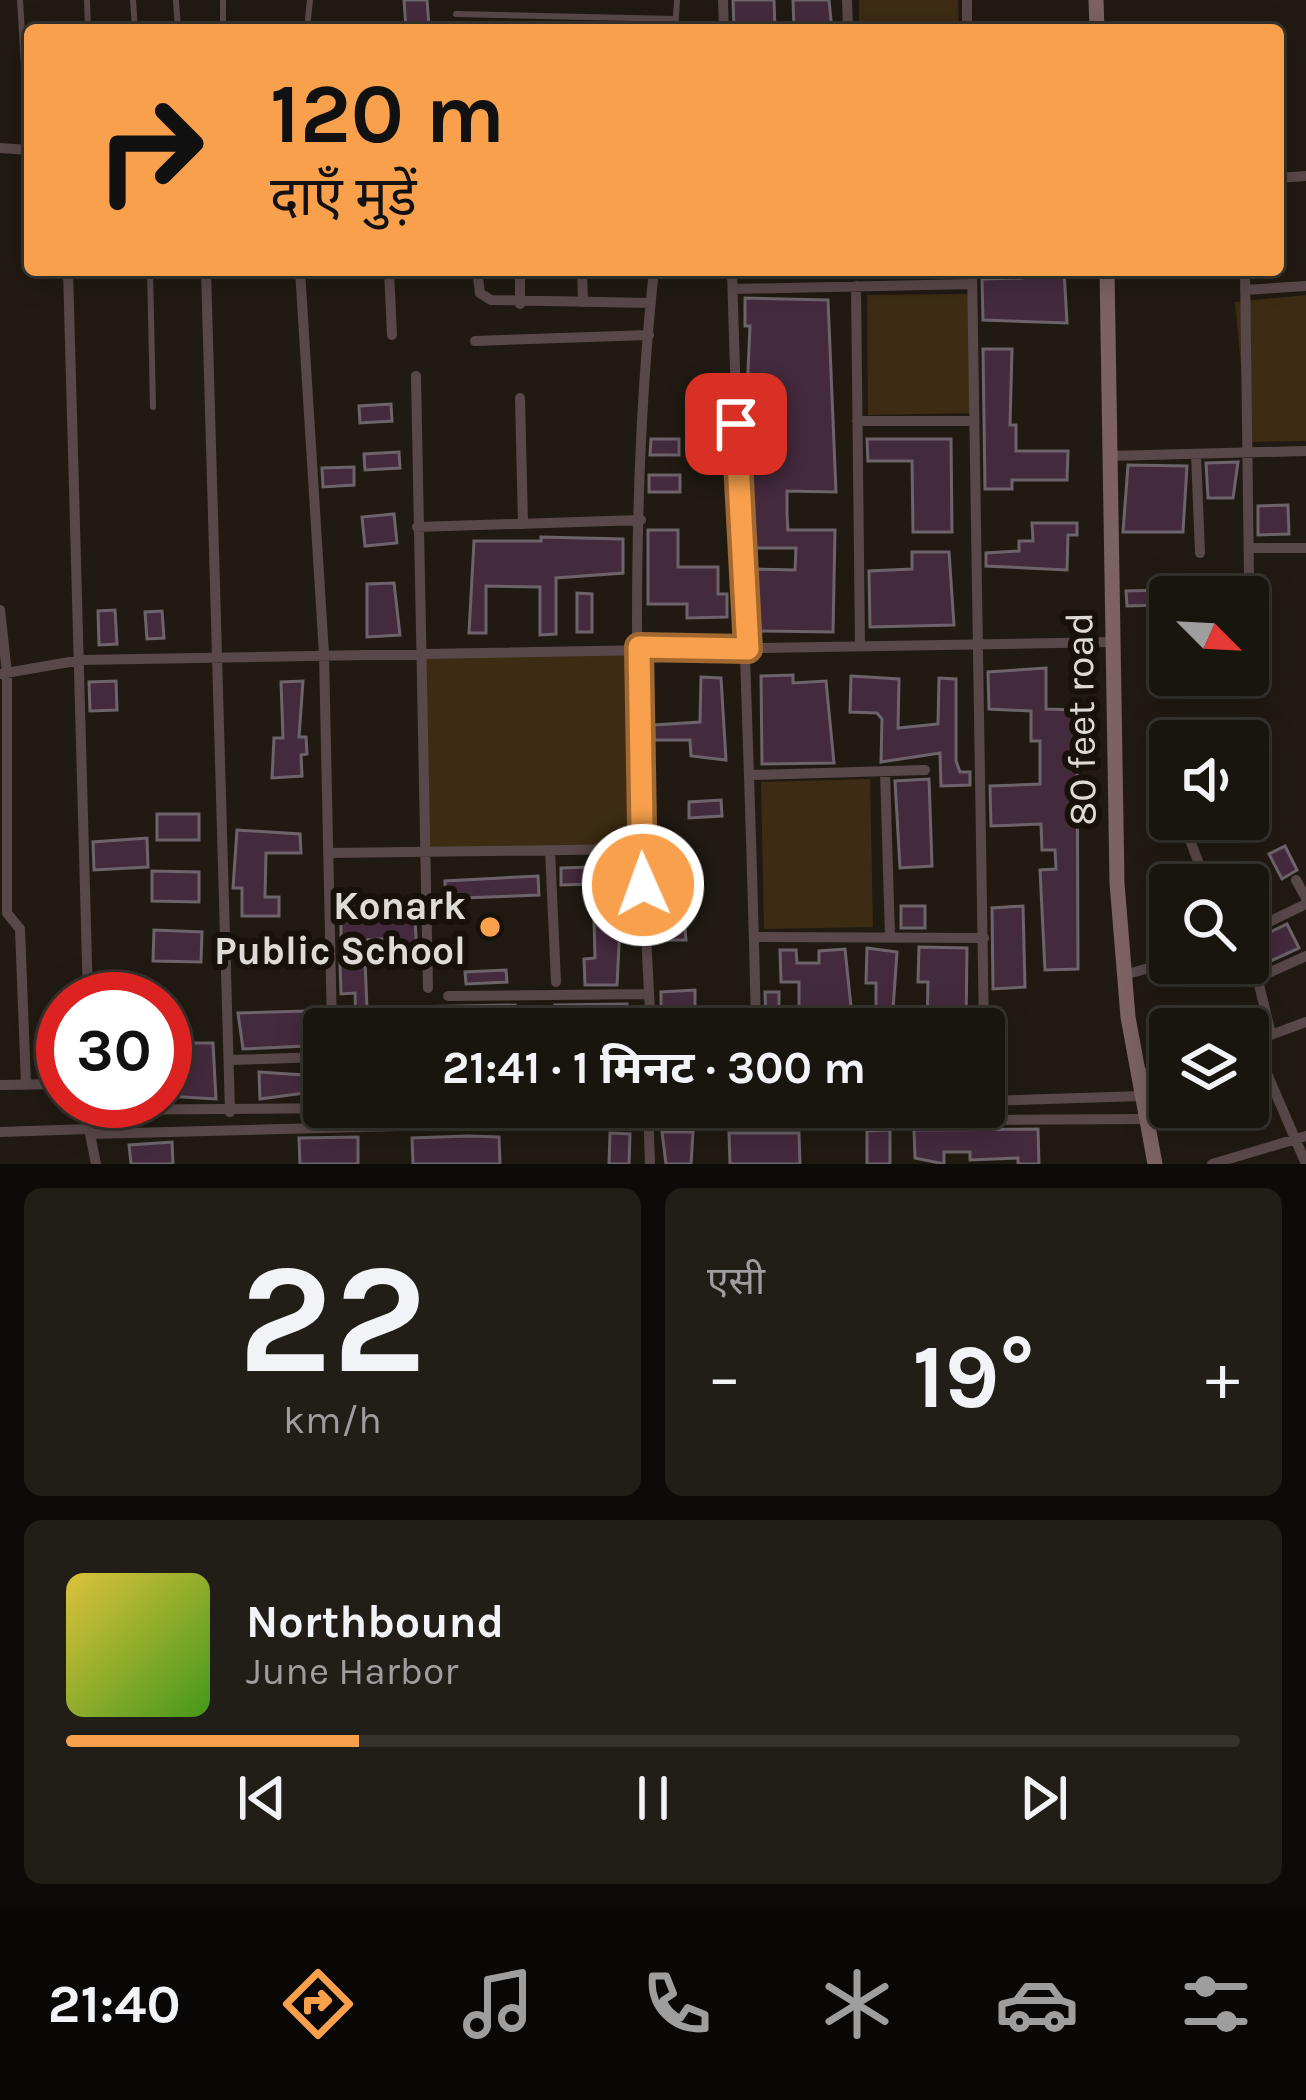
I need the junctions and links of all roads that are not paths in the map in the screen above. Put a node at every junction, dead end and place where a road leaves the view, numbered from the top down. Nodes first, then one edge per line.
1 (20, 0) edge
2 (310, 0) edge
3 (677, 0) edge
4 (456, 14) dead end
5 (308, 19) dead end
6 (675, 20) junction
7 (675, 24) edge
8 (24, 60) edge
9 (68, 276) edge
10 (150, 276) edge
11 (206, 276) edge
12 (300, 276) edge
13 (389, 276) edge
14 (478, 276) edge
15 (520, 276) edge
16 (581, 276) edge
17 (653, 276) edge
18 (732, 276) edge
19 (972, 276) edge
20 (1106, 276) edge
21 (1245, 276) edge
22 (972, 284) junction
23 (856, 286) junction
24 (1306, 286) edge
25 (733, 289) junction
26 (1245, 290) junction
27 (583, 302) junction
28 (651, 303) junction
29 (520, 304) junction
30 (392, 335) dead end
31 (650, 335) junction
32 (475, 341) dead end
33 (416, 376) dead end
34 (520, 398) dead end
35 (153, 407) dead end
36 (857, 421) junction
37 (974, 421) junction
38 (1306, 451) edge
39 (1247, 452) junction
40 (1196, 454) junction
41 (1109, 456) junction
42 (641, 520) junction
43 (523, 524) junction
44 (417, 526) junction
45 (1249, 548) junction
46 (1306, 548) edge
47 (1200, 553) dead end
48 (1249, 576) edge
49 (0, 610) edge
50 (1112, 641) junction
51 (978, 643) junction
52 (860, 645) junction
53 (639, 647) junction
54 (748, 649) junction
55 (420, 652) junction
56 (324, 654) junction
57 (220, 656) junction
58 (81, 660) junction
59 (4, 673) edge
60 (926, 770) dead end
61 (885, 772) junction
62 (751, 775) junction
63 (641, 849) junction
64 (550, 850) junction
65 (424, 851) junction
66 (328, 853) junction
67 (1296, 880) dead end
68 (1306, 901) edge
69 (1269, 923) edge
70 (754, 937) junction
71 (890, 937) junction
72 (984, 938) junction
73 (1306, 956) edge
74 (1149, 968) edge
75 (87, 972) edge
76 (1269, 973) edge
77 (1124, 975) junction
78 (556, 982) dead end
79 (1257, 984) edge
80 (428, 988) dead end
81 (649, 994) junction
82 (448, 996) dead end
83 (332, 1008) edge
84 (650, 1008) edge
85 (756, 1008) edge
86 (984, 1008) edge
87 (1306, 1022) edge
88 (1271, 1034) joint
89 (303, 1058) edge
90 (229, 1060) junction
91 (1149, 1072) edge
92 (1138, 1075) junction
93 (1269, 1077) edge
94 (26, 1084) junction
95 (36, 1084) edge
96 (0, 1085) edge
97 (1142, 1096) junction
98 (1005, 1100) edge
99 (192, 1111) edge
100 (303, 1111) edge
101 (230, 1112) junction
102 (1145, 1119) junction
103 (1005, 1120) edge
104 (370, 1128) edge
105 (648, 1128) edge
106 (0, 1132) edge
107 (91, 1133) junction
108 (1300, 1138) edge
109 (1306, 1163) edge
110 (96, 1164) edge
111 (650, 1164) edge
112 (1155, 1164) edge
113 (1212, 1164) edge

1 - 8 lane
2 - 5 lane
3 - 6 lane
4 - 6 lane
6 - 7 lane
9 - 58 street
10 - 35 lane
11 - 57 street
12 - 56 street
13 - 30 street
14 - 29 street
15 - 29 street
16 - 27 street
17 - 28 street
18 - 25 street
19 - 22 street
20 - 41 street, 80 feet road
21 - 26 street
22 - 23 street
22 - 37 street
23 - 25 street
23 - 36 street
24 - 26 street
25 - 54 street
26 - 39 street
27 - 28 street
27 - 29 street
28 - 31 street
31 - 32 street
31 - 42 street
33 - 44 street
34 - 43 street
36 - 37 street
36 - 52 street
37 - 51 street
38 - 39 street
39 - 40 street
39 - 45 street
40 - 41 street
40 - 47 street
41 - 50 street, 80 feet road
42 - 43 street
42 - 53 street
43 - 44 street
44 - 55 street
45 - 46 street
45 - 48 street
49 - 59 street
50 - 51 street
50 - 77 street, 80 feet road
51 - 52 street
51 - 72 street
52 - 54 street
53 - 54 street
53 - 55 street
53 - 63 street
54 - 62 street
55 - 56 street
55 - 65 street
56 - 57 street
56 - 66 street
57 - 58 street
57 - 90 street
58 - 59 street
58 - 75 street
59 - 94 street
60 - 61 street
61 - 62 street
61 - 71 street
62 - 70 street
63 - 64 street
63 - 81 street
64 - 65 street
64 - 78 street
65 - 66 street
65 - 80 street
66 - 83 street
67 - 68 street
68 - 69 street
70 - 71 street
70 - 85 street
71 - 72 street
72 - 86 street
73 - 76 street
74 - 77 street
77 - 92 street, 80 feet road
79 - 88 street
81 - 82 street
81 - 84 street
87 - 88 street
89 - 90 street
90 - 101 street
91 - 92 street
92 - 97 street, 80 feet road
93 - 108 street
94 - 95 street
94 - 96 street
97 - 98 street
97 - 102 street, 80 feet road
99 - 101 street
100 - 101 street
102 - 103 street
102 - 112 street, 80 feet road
104 - 107 street
105 - 111 street
106 - 107 street
107 - 110 street
108 - 109 street
108 - 113 street

